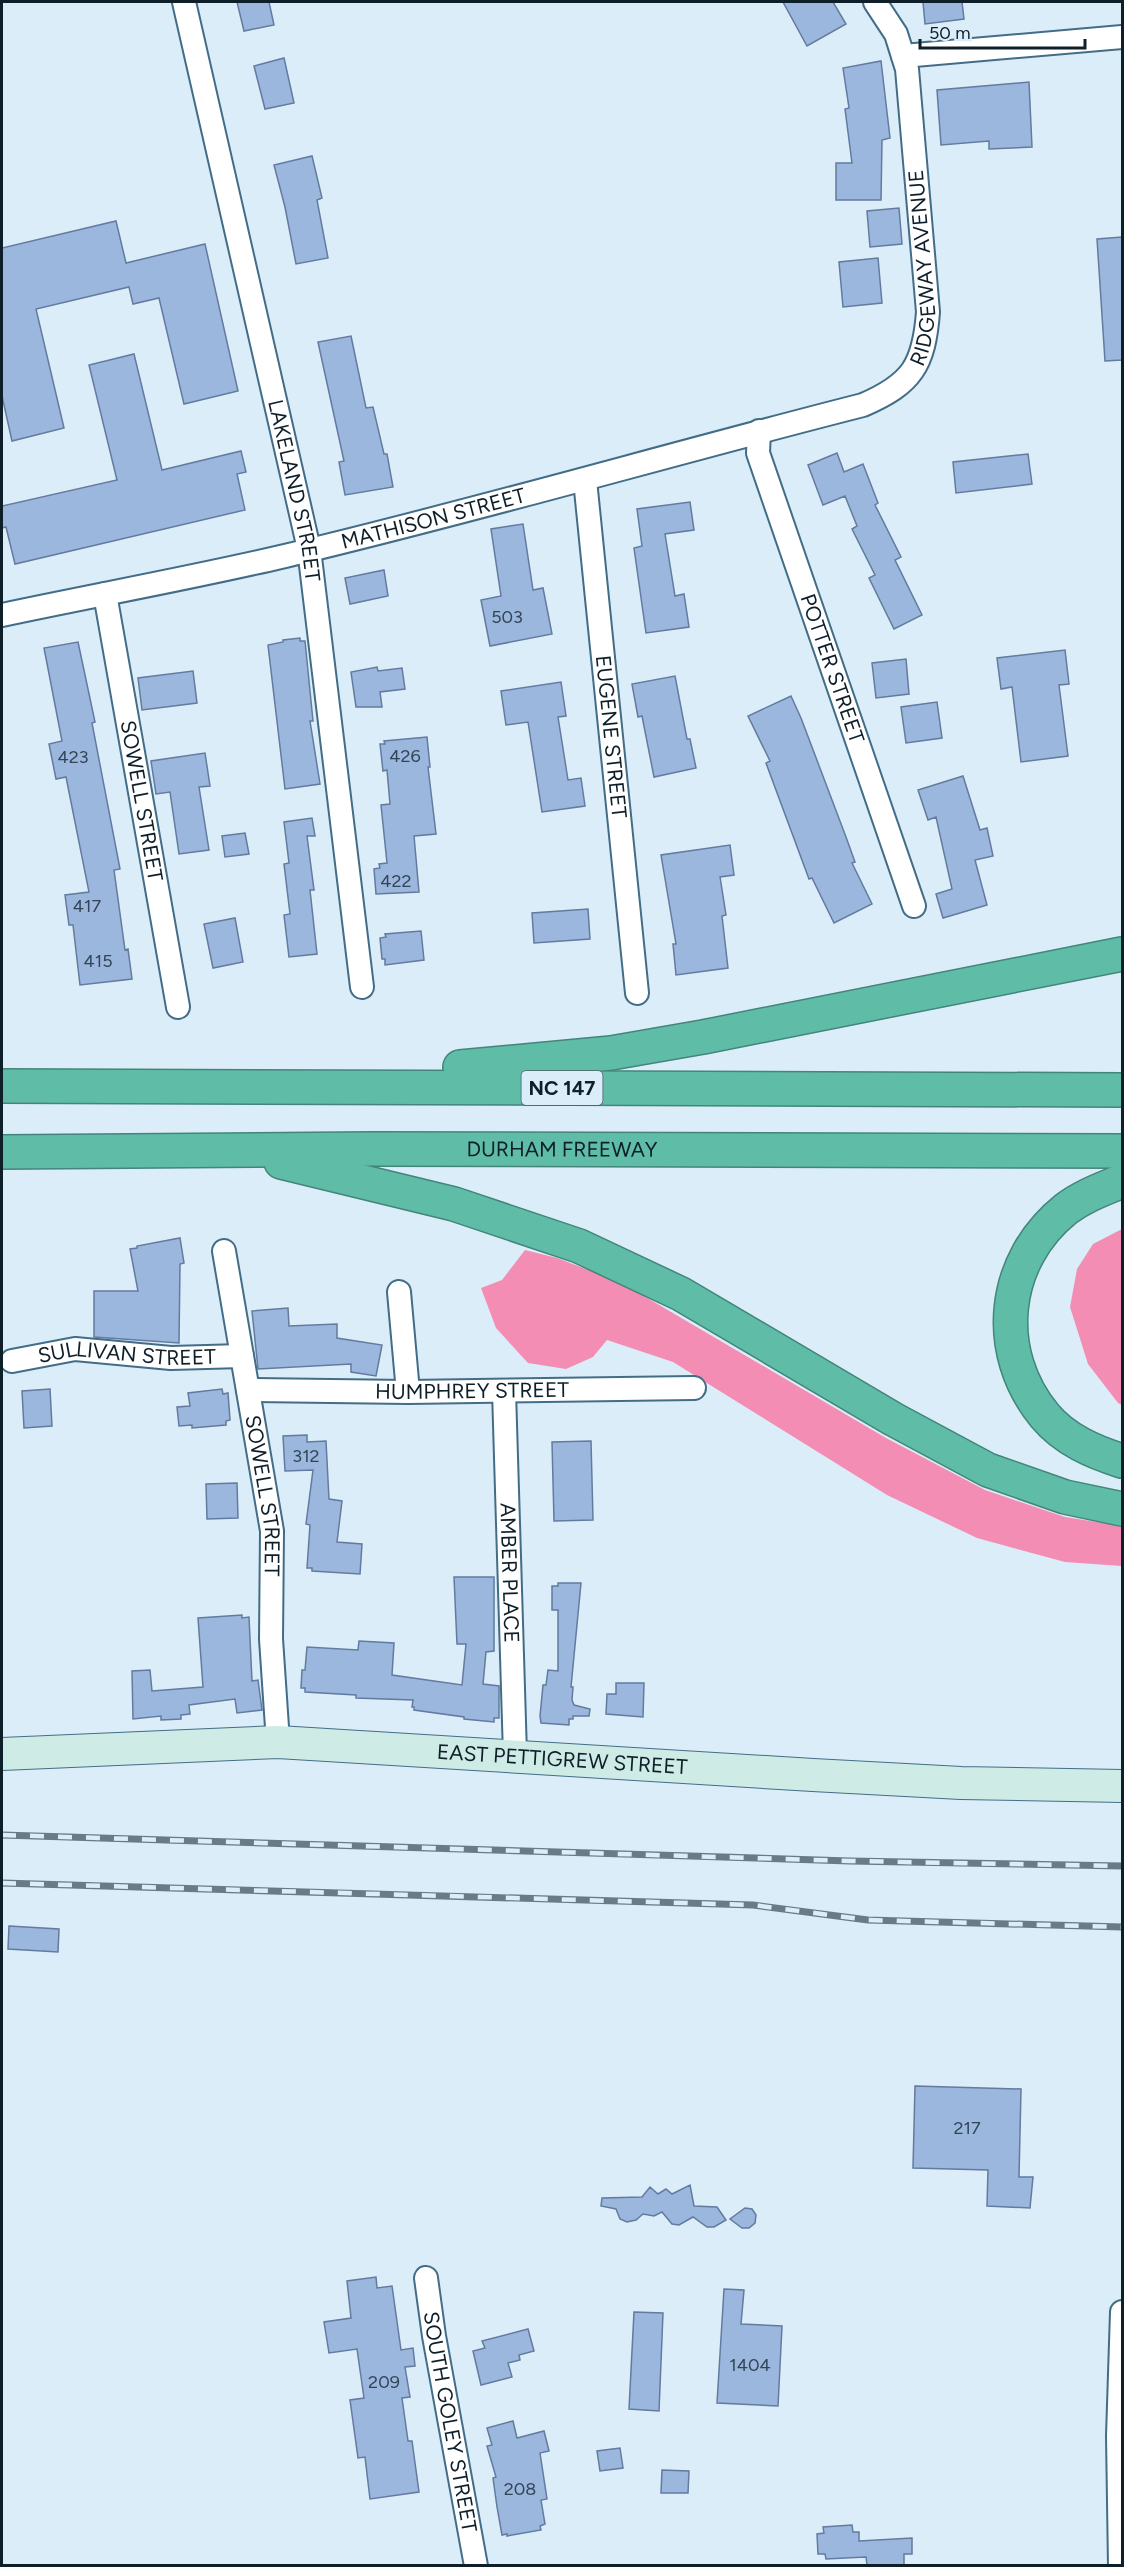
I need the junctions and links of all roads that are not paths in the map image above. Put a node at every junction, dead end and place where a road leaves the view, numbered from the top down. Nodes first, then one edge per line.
1 (184, 2) edge
2 (875, 2) edge
3 (1122, 37) edge
4 (903, 56) junction
5 (759, 431) junction
6 (585, 480) junction
7 (309, 549) junction
8 (105, 594) junction
9 (2, 615) edge
10 (914, 906) dead end
11 (1122, 954) edge
12 (362, 987) dead end
13 (637, 993) dead end
14 (178, 1007) dead end
15 (2, 1086) edge
16 (337, 1087) junction
17 (1122, 1090) edge
18 (232, 1151) junction
19 (1122, 1151) edge
20 (2, 1152) edge
21 (1122, 1181) edge
22 (224, 1251) dead end
23 (399, 1292) dead end
24 (242, 1356) junction
25 (12, 1361) dead end
26 (694, 1388) dead end
27 (248, 1390) junction
28 (504, 1391) junction
29 (408, 1392) junction
30 (1122, 1461) edge
31 (1122, 1509) edge
32 (278, 1742) junction
33 (2, 1754) edge
34 (515, 1755) junction
35 (1122, 1786) edge
36 (426, 2278) dead end
37 (1122, 2312) edge
38 (476, 2565) edge
39 (1120, 2565) edge

1 - 7 street, LAKELAND STREET
2 - 4 street, RIDGEWAY AVENUE
3 - 4 street
4 - 5 street, RIDGEWAY AVENUE
5 - 6 street, MATHISON STREET
5 - 10 street, POTTER STREET
6 - 7 street, MATHISON STREET
6 - 13 street, EUGENE STREET
7 - 8 street, MATHISON STREET
7 - 12 street, LAKELAND STREET
8 - 9 street, MATHISON STREET
8 - 14 street, SOWELL STREET
11 - 16 highway
15 - 16 highway, NC 147
16 - 17 highway, NC 147
18 - 19 highway, DURHAM FREEWAY
18 - 20 highway, DURHAM FREEWAY
18 - 31 highway
21 - 30 highway
22 - 24 street, SOWELL STREET
23 - 29 street
24 - 25 street, SULLIVAN STREET
24 - 27 street, SOWELL STREET
26 - 28 street, HUMPHREY STREET
27 - 29 street, HUMPHREY STREET
27 - 32 street, SOWELL STREET
28 - 29 street, HUMPHREY STREET
28 - 34 street, AMBER PLACE
32 - 33 street, EAST PETTIGREW STREET
32 - 34 street, EAST PETTIGREW STREET
34 - 35 street, EAST PETTIGREW STREET
36 - 38 street, SOUTH GOLEY STREET
37 - 39 street

